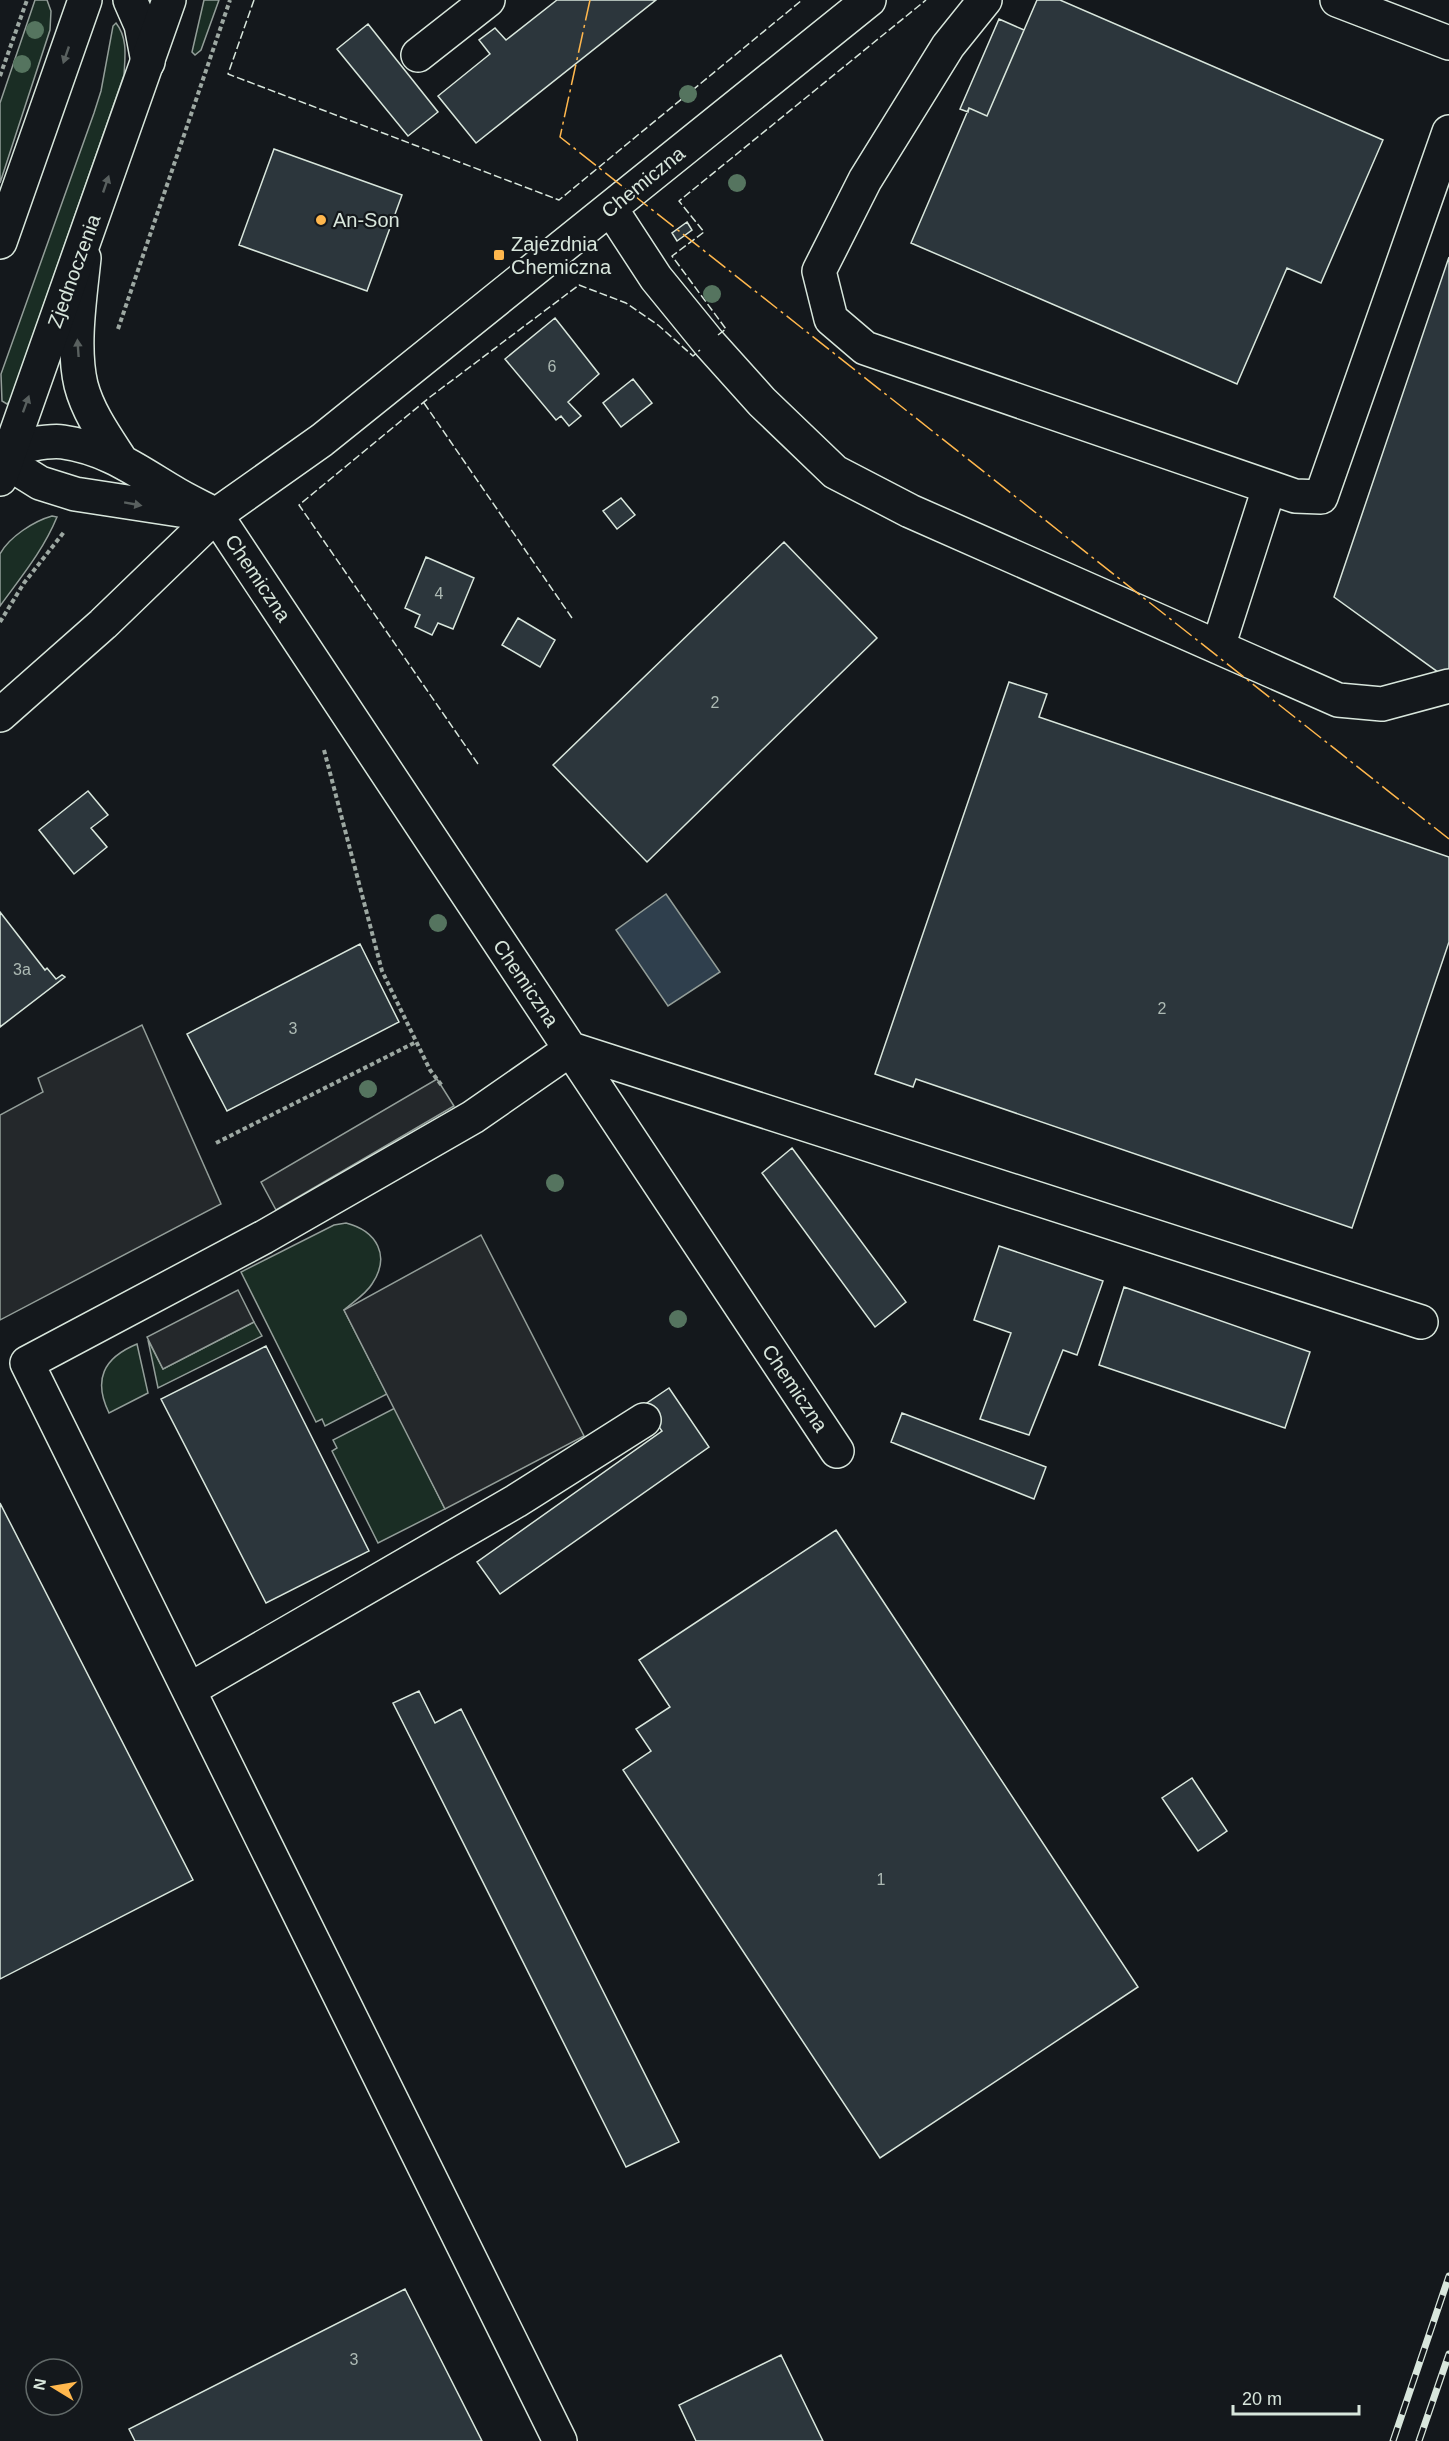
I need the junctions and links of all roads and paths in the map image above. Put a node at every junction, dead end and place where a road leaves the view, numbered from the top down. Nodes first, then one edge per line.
1 (27, 0) edge
2 (85, 0) edge
3 (130, 0) edge
4 (169, 0) edge
5 (230, 0) edge
6 (488, 0) edge
7 (869, 0) edge
8 (985, 0) edge
9 (1337, 0) edge
10 (1449, 43) edge
11 (418, 55) dead end
12 (148, 62) junction
13 (0, 76) edge
14 (1449, 132) edge
15 (611, 209) junction
16 (86, 239) junction
17 (0, 242) edge
18 (116, 338) dead end
19 (3, 458) edge
20 (120, 459) junction
21 (1269, 488) junction
22 (216, 515) junction
23 (67, 524) dead end
24 (0, 622) edge
25 (1218, 646) junction
26 (1449, 686) edge
27 (0, 715) edge
28 (324, 745) dead end
29 (416, 1042) junction
30 (571, 1049) junction
31 (443, 1087) dead end
32 (216, 1143) dead end
33 (1421, 1322) dead end
34 (644, 1420) dead end
35 (837, 1451) dead end
36 (189, 1690) junction
37 (560, 2441) edge

1 - 13 path
2 -> 17 street
3 - 12 street
4 - 12 street, Zjednoczenia
5 - 18 path
6 - 11 street
7 - 15 street, Chemiczna
8 - 21 street
9 - 10 street
16 -> 12 street, Zjednoczenia
14 - 21 street
15 - 22 street, Chemiczna
15 - 25 street
19 -> 16 street, Zjednoczenia
20 -> 16 street, Chemiczna
19 - 20 street, Chemiczna
19 -> 22 street, Chemiczna
20 - 22 street, Chemiczna
21 - 25 street
22 - 27 street
22 - 30 street, Chemiczna
23 - 24 path
25 - 26 street
28 - 29 path
29 - 31 path
29 - 32 path
30 - 33 street
30 - 35 street, Chemiczna
30 - 36 street
34 - 36 street
36 - 37 street

